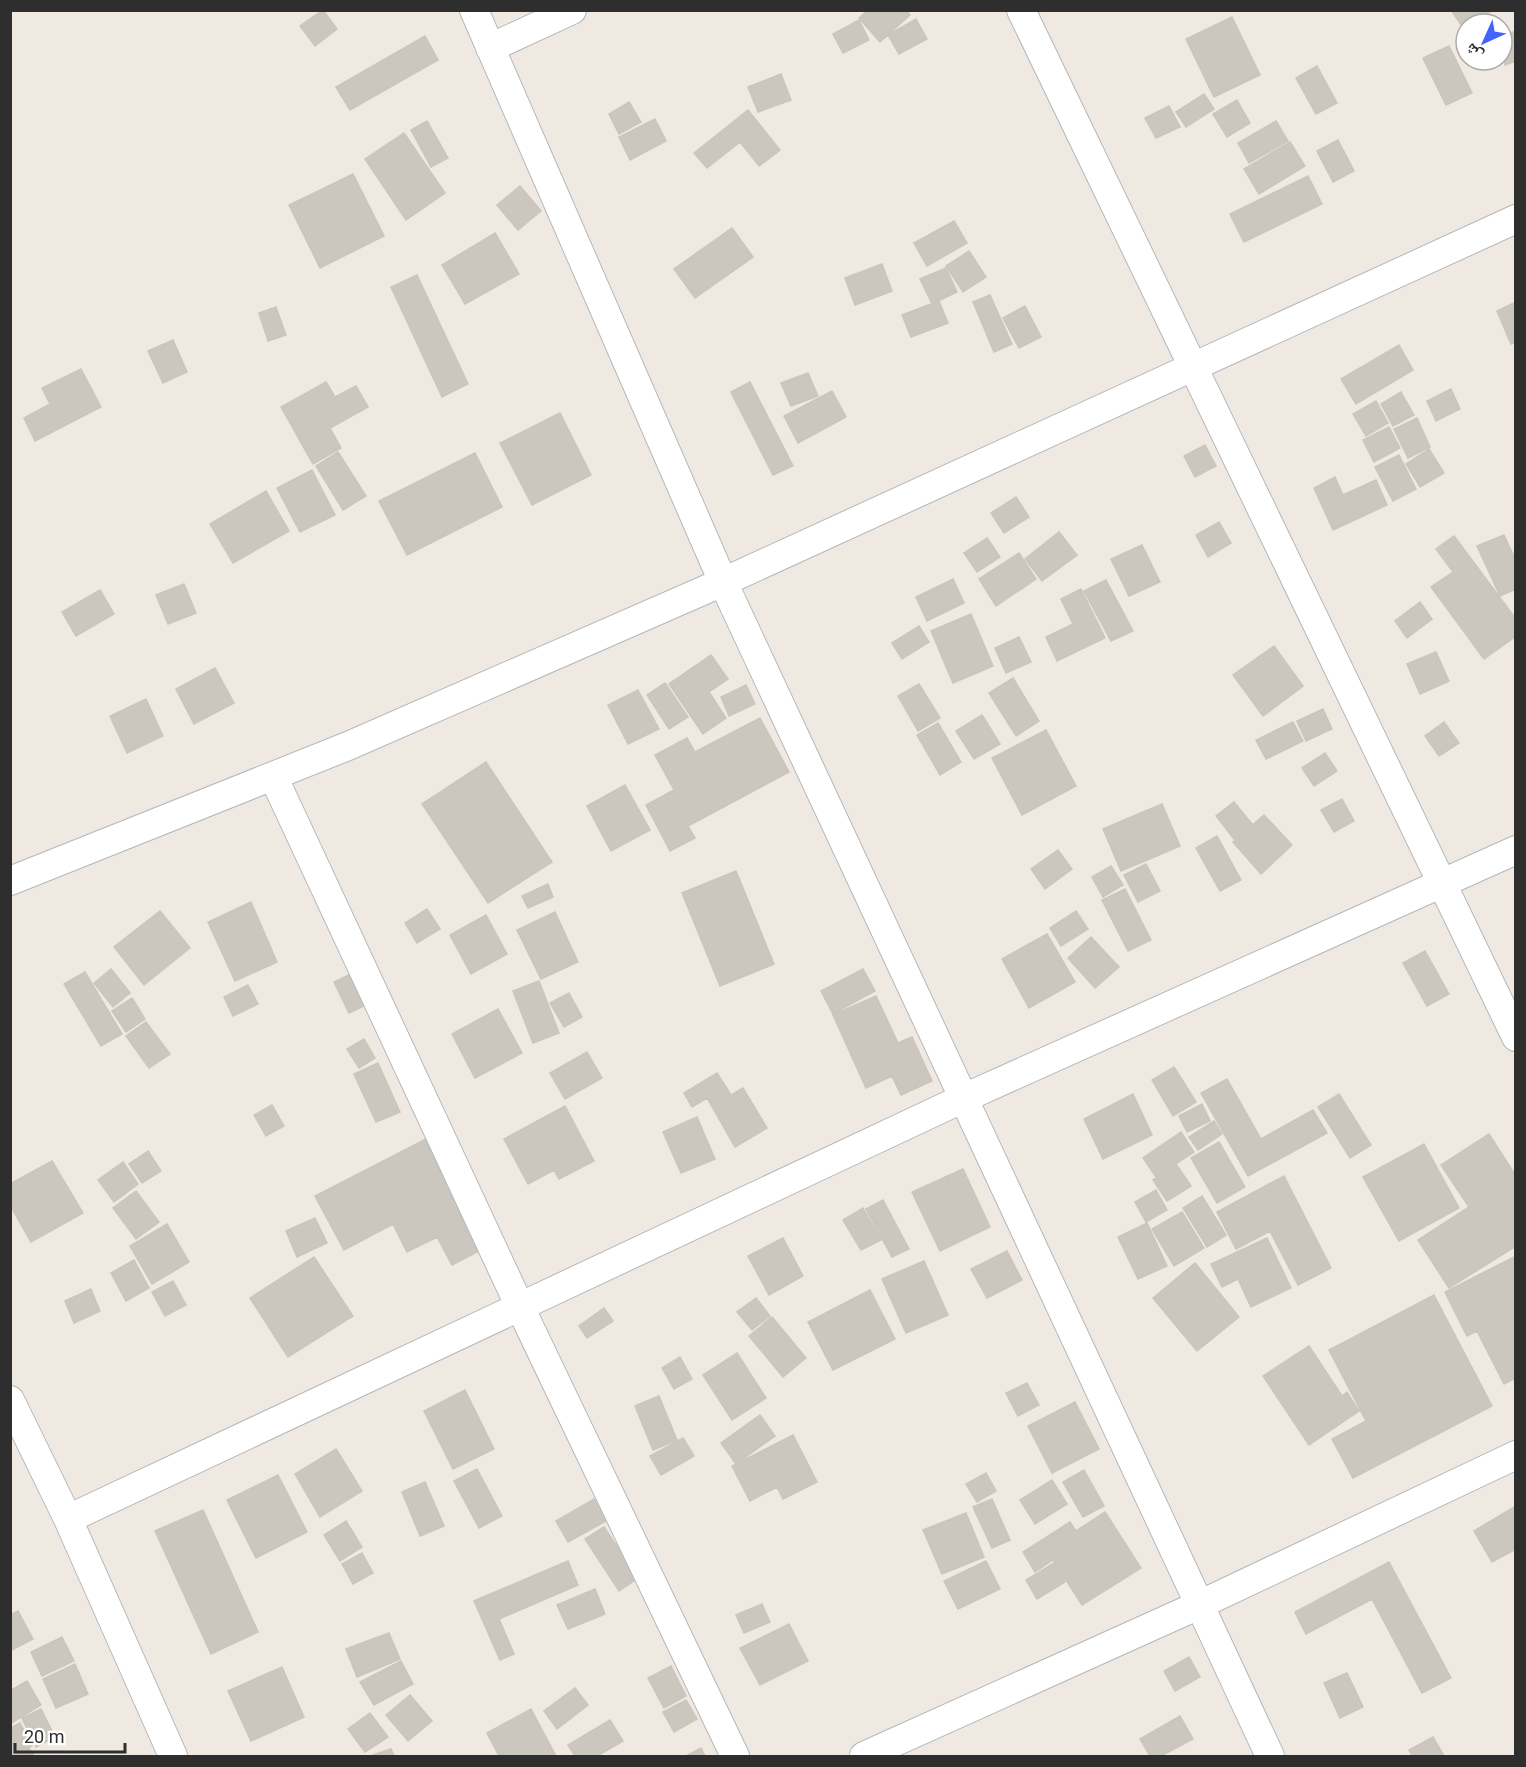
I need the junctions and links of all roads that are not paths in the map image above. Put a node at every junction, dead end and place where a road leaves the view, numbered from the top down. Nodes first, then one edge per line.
1 (474, 10) edge
2 (572, 10) edge
3 (1021, 10) edge
4 (490, 48) junction
5 (1515, 219) edge
6 (1194, 365) junction
7 (723, 582) junction
8 (273, 776) junction
9 (1515, 850) edge
10 (10, 881) edge
11 (1441, 882) junction
12 (1515, 1037) edge
13 (964, 1098) junction
14 (520, 1307) junction
15 (10, 1400) edge
16 (1515, 1455) edge
17 (68, 1519) junction
18 (1199, 1605) junction
19 (173, 1756) edge
20 (735, 1756) edge
21 (864, 1756) edge
22 (1270, 1756) edge

1 - 4 street
2 - 4 street
3 - 6 street
4 - 7 street
5 - 6 street
6 - 7 street
6 - 11 street
7 - 8 street
7 - 13 street
8 - 10 street
8 - 14 street
9 - 11 street
11 - 12 street
11 - 13 street
13 - 14 street
13 - 18 street
14 - 17 street
14 - 20 street
15 - 17 street
16 - 18 street
17 - 19 street
18 - 21 street
18 - 22 street

